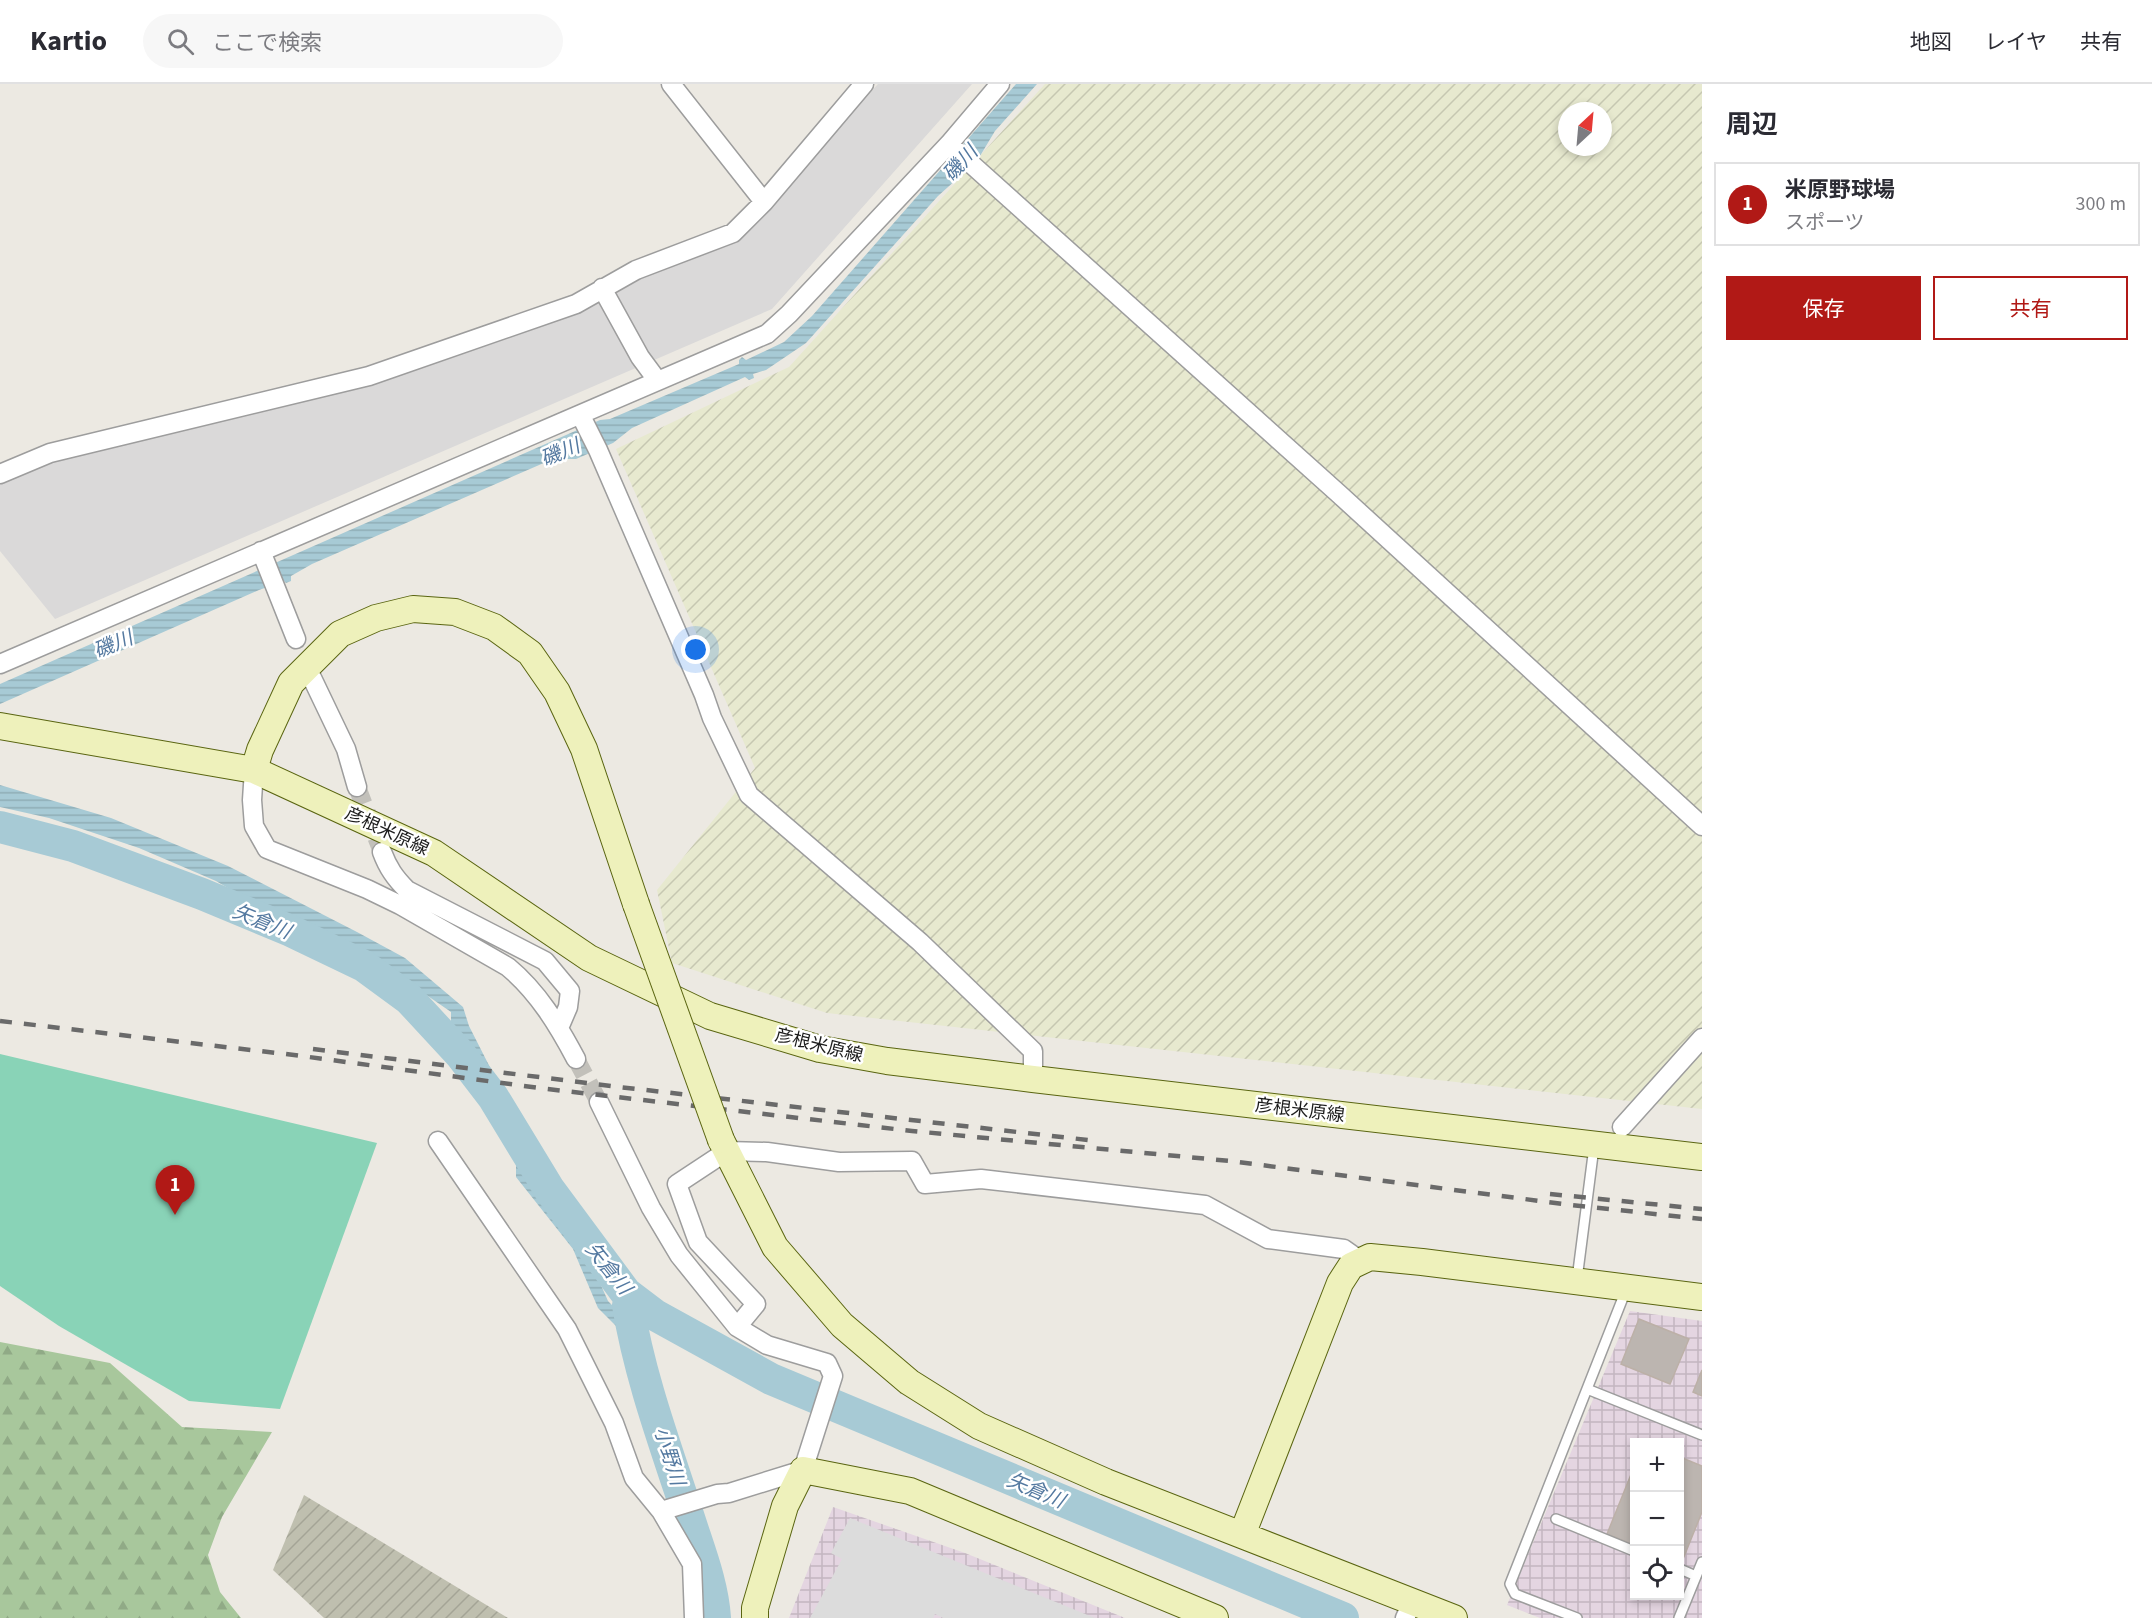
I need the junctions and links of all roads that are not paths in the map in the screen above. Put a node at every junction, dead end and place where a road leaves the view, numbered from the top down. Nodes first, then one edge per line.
1 (671, 84) edge
2 (864, 84) edge
3 (1000, 84) edge
4 (951, 146) junction
5 (764, 202) junction
6 (602, 288) junction
7 (657, 380) junction
8 (583, 419) junction
9 (0, 474) edge
10 (264, 556) junction
11 (296, 639) dead end
12 (0, 664) edge
13 (312, 678) dead end
14 (0, 726) edge
15 (255, 770) junction
16 (357, 787) tunnel mouth
17 (1702, 826) edge
18 (382, 852) tunnel mouth
19 (559, 1028) junction
20 (1702, 1038) edge
21 (576, 1059) tunnel mouth
22 (1033, 1079) junction
23 (599, 1102) tunnel mouth
24 (1622, 1127) dead end
25 (438, 1141) dead end
26 (1595, 1145) junction
27 (724, 1146) junction
28 (1702, 1157) edge
29 (1361, 1261) junction
30 (1577, 1282) junction
31 (1627, 1288) junction
32 (1702, 1297) edge
33 (737, 1327) junction
34 (1587, 1389) junction
35 (1702, 1435) edge
36 (803, 1470) junction
37 (661, 1511) junction
38 (1556, 1519) dead end
39 (1242, 1535) junction
40 (1630, 1549) edge
41 (1702, 1562) edge
42 (1684, 1571) edge
43 (1696, 1576) junction
44 (1409, 1610) edge
45 (694, 1618) edge
46 (755, 1618) edge
47 (1215, 1618) edge
48 (1454, 1618) edge
49 (1577, 1618) edge
50 (1679, 1618) edge

1 - 5 street
2 - 5 street
3 - 4 street
4 - 7 street
4 - 17 street
5 - 6 street
6 - 7 street
6 - 9 street
7 - 8 street
8 - 10 street
8 - 22 street
10 - 11 street
10 - 12 street
13 - 16 street
14 - 15 street, 彦根米原線
15 - 19 street
15 - 22 street, 彦根米原線
15 - 27 street, bridge
18 - 19 street
19 - 21 street
20 - 24 street
22 - 26 street, 彦根米原線
23 - 33 street
25 - 37 street
26 - 28 street, 彦根米原線
26 - 30 lane
27 - 29 street
27 - 33 street
27 - 39 street
29 - 30 street
29 - 39 street
30 - 31 street
31 - 32 street
31 - 34 lane
33 - 36 street
34 - 35 lane
34 - 49 lane
36 - 37 street
36 - 46 street
36 - 47 street
37 - 45 street
38 - 40 lane
39 - 44 street
41 - 43 lane
42 - 43 lane
43 - 50 lane
44 - 48 street

